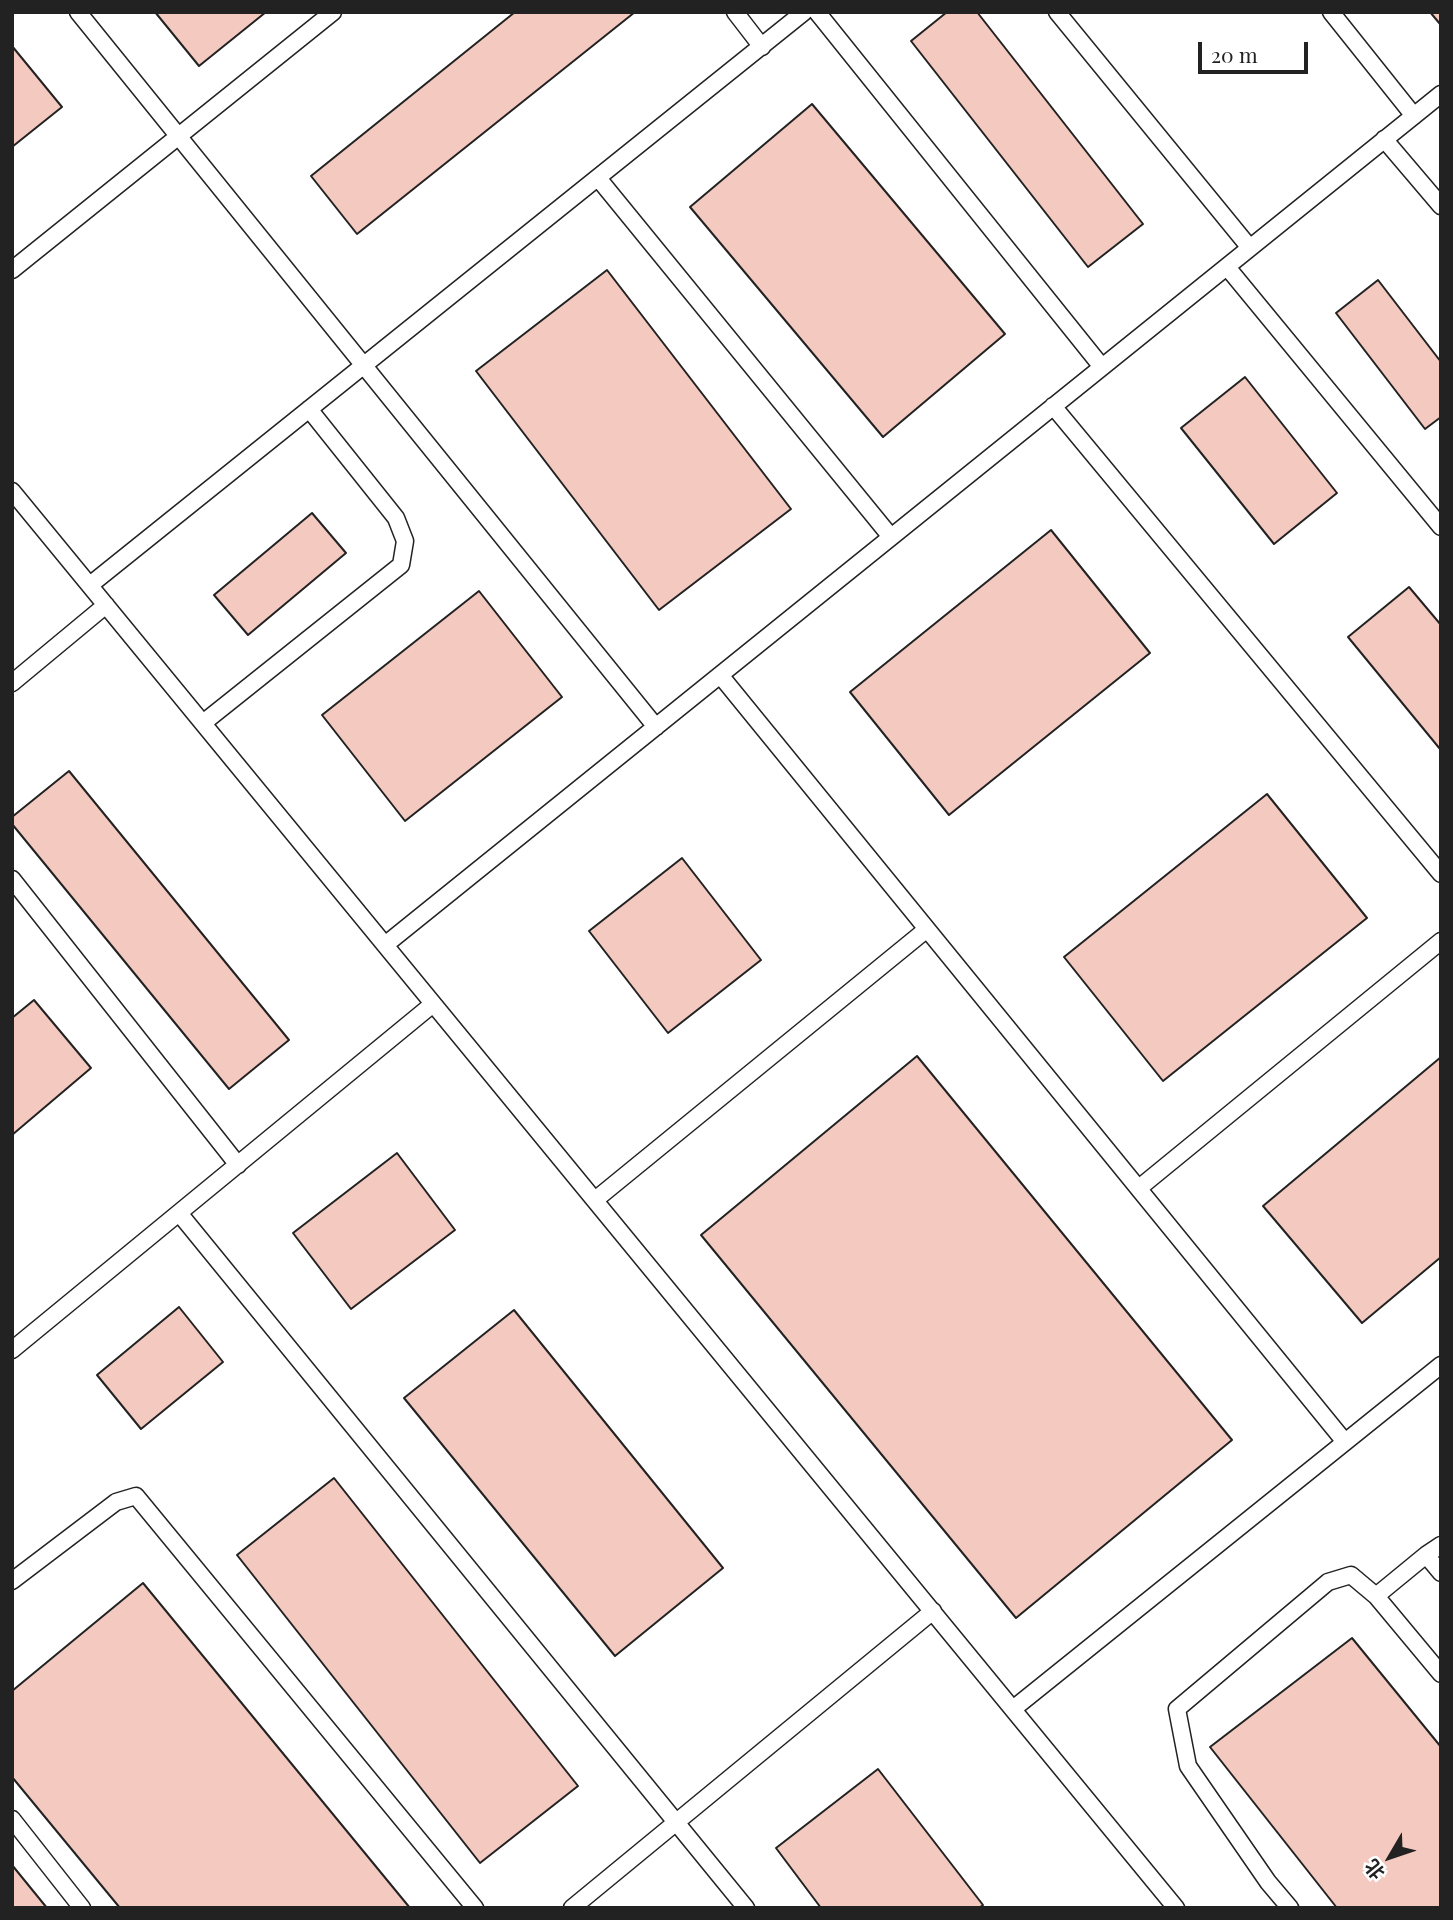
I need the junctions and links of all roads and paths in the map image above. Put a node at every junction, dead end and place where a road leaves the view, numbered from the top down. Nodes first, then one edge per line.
1 (78, 12) edge
2 (333, 12) edge
3 (735, 12) edge
4 (804, 12) edge
5 (817, 12) edge
6 (1057, 12) edge
7 (1331, 12) edge
8 (762, 47) junction
9 (1441, 94) edge
10 (1414, 116) junction
11 (178, 137) junction
12 (1384, 139) junction
13 (598, 178) junction
14 (1441, 206) edge
15 (1250, 248) junction
16 (1227, 267) junction
17 (12, 270) edge
18 (364, 366) junction
19 (1102, 367) junction
20 (1053, 407) junction
21 (309, 409) junction
22 (12, 491) edge
23 (1441, 527) edge
24 (891, 537) junction
25 (90, 585) junction
26 (106, 605) junction
27 (720, 675) junction
28 (12, 684) edge
29 (203, 723) junction
30 (656, 727) junction
31 (1441, 874) edge
32 (12, 879) edge
33 (927, 929) junction
34 (1441, 941) edge
35 (385, 944) junction
36 (433, 1004) junction
37 (238, 1165) junction
38 (1139, 1188) junction
39 (595, 1200) junction
40 (178, 1213) junction
41 (12, 1350) edge
42 (1441, 1365) edge
43 (1345, 1442) junction
44 (1441, 1545) edge
45 (1426, 1555) junction
46 (1441, 1573) edge
47 (12, 1581) edge
48 (1376, 1596) junction
49 (933, 1611) junction
50 (1441, 1674) edge
51 (1013, 1709) junction
52 (12, 1819) edge
53 (676, 1822) junction
54 (82, 1908) edge
55 (475, 1908) edge
56 (572, 1908) edge
57 (746, 1908) edge
58 (1176, 1908) edge
59 (1290, 1908) edge

1 - 11 lane
2 - 11 lane
3 - 8 lane
4 - 8 lane
5 - 19 lane
6 - 15 lane
7 - 10 lane
8 - 13 lane
9 - 10 lane
10 - 12 lane
11 - 17 lane
11 - 18 lane
12 - 14 lane
12 - 15 lane
13 - 18 lane
13 - 24 lane
15 - 16 lane
16 - 19 lane
16 - 23 lane
18 - 21 lane
18 - 30 lane
19 - 20 lane
20 - 24 lane
20 - 31 lane
21 - 25 lane
21 - 29 lane
22 - 25 lane
24 - 27 lane
25 - 26 lane
26 - 28 lane
26 - 29 lane
27 - 30 lane
27 - 33 lane
29 - 35 lane
30 - 35 lane
32 - 37 lane
33 - 38 lane
33 - 39 lane
34 - 38 lane
35 - 36 lane
36 - 37 lane
36 - 39 lane
37 - 40 lane
38 - 43 lane
39 - 49 lane
40 - 41 lane
40 - 53 lane
42 - 43 lane
43 - 51 lane
44 - 45 lane
45 - 46 lane
45 - 48 lane
47 - 55 lane
48 - 50 lane
48 - 59 lane
49 - 51 lane
49 - 53 lane
51 - 58 lane
52 - 54 lane
53 - 56 lane
53 - 57 lane

